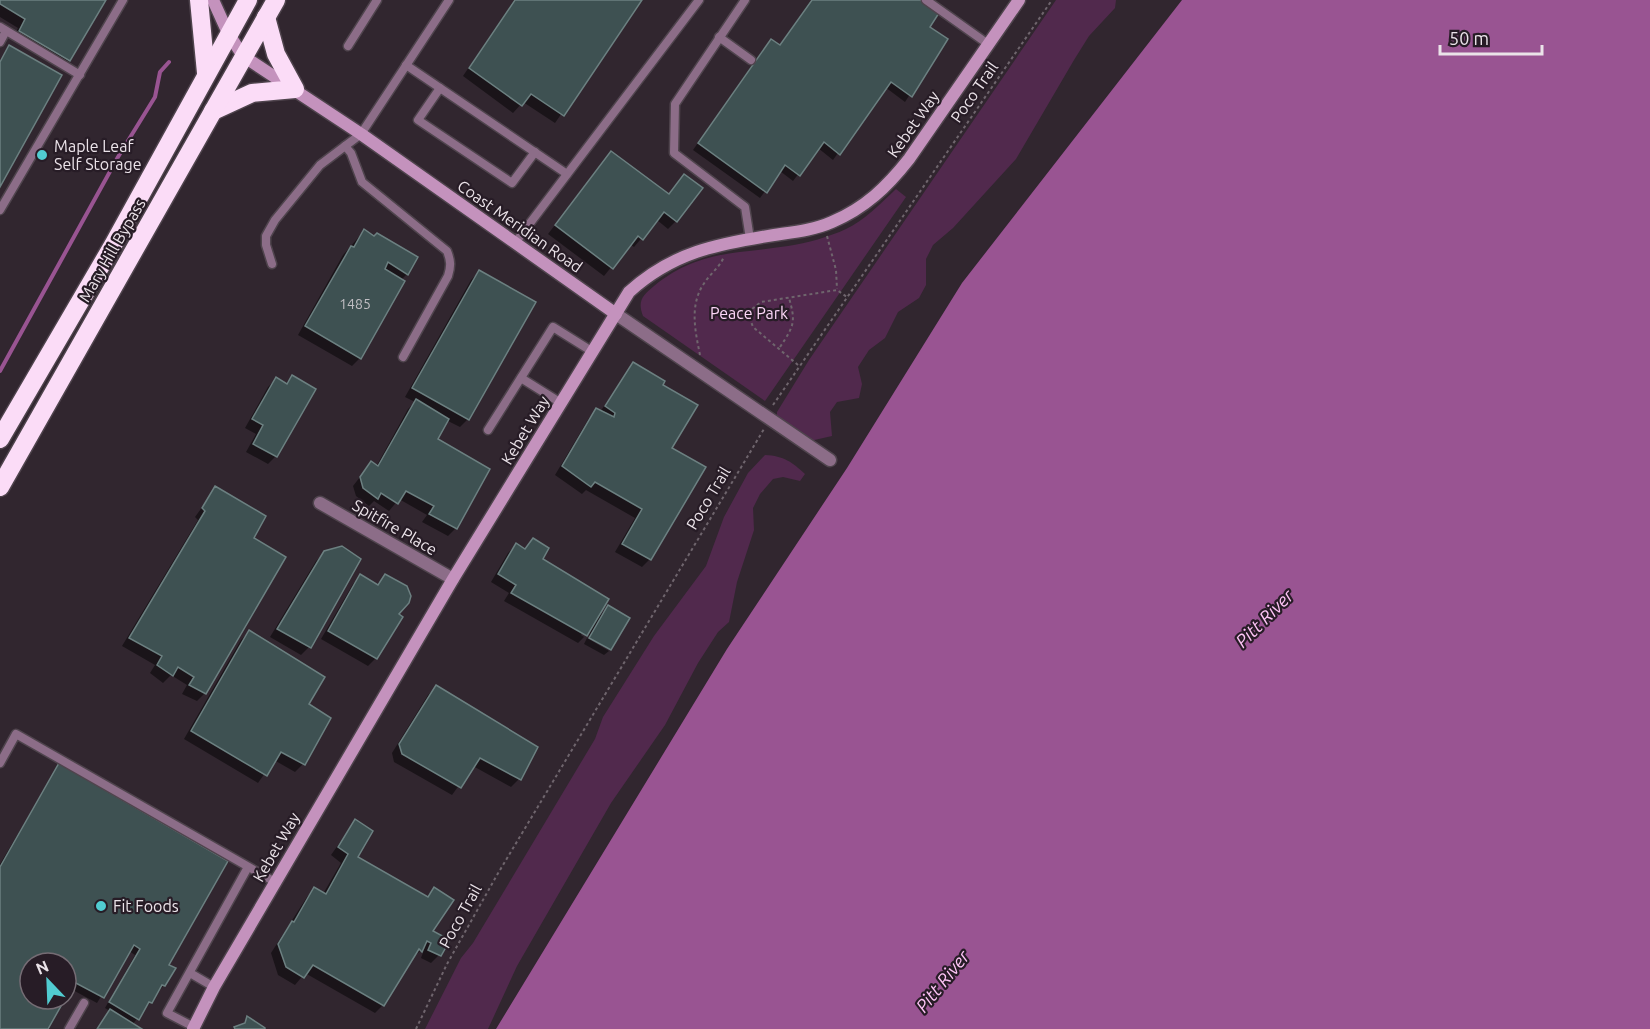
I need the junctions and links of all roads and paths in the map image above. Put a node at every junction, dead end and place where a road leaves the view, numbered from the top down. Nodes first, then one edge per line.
1 (123, 0) edge
2 (199, 0) edge
3 (213, 0) edge
4 (248, 0) edge
5 (276, 0) edge
6 (376, 0) edge
7 (449, 0) edge
8 (699, 0) edge
9 (745, 0) edge
10 (926, 0) edge
11 (1019, 0) edge
12 (1052, 0) edge
13 (266, 17) junction
14 (3, 29) edge
15 (228, 33) junction
16 (719, 37) junction
17 (0, 42) edge
18 (988, 44) junction
19 (348, 45) dead end
20 (243, 56) junction
21 (751, 60) dead end
22 (406, 65) junction
23 (206, 73) junction
24 (80, 75) junction
25 (440, 88) junction
26 (295, 89) junction
27 (213, 111) junction
28 (361, 134) junction
29 (345, 146) junction
30 (535, 152) junction
31 (567, 174) junction
32 (0, 210) edge
33 (824, 225) junction
34 (750, 239) junction
35 (729, 242) junction
36 (515, 243) junction
37 (272, 264) dead end
38 (837, 290) junction
39 (847, 297) junction
40 (789, 298) junction
41 (616, 314) junction
42 (779, 348) junction
43 (592, 352) junction
44 (403, 357) dead end
45 (798, 365) junction
46 (696, 369) junction
47 (521, 378) junction
48 (561, 403) junction
49 (769, 420) junction
50 (488, 430) dead end
51 (0, 439) edge
52 (830, 460) dead end
53 (0, 487) edge
54 (321, 503) dead end
55 (453, 579) junction
56 (0, 763) edge
57 (248, 867) junction
58 (275, 882) junction
59 (190, 973) junction
60 (214, 987) junction
61 (84, 1003) dead end
62 (194, 1028) edge
63 (69, 1029) edge
64 (417, 1029) edge

1 - 24 lane
2 - 23 highway
3 - 15 street, Coast Meridian Road
4 - 15 highway, Mary Hill Bypass
5 - 13 highway, Mary Hill Bypass
6 - 19 lane
7 - 22 lane
8 - 31 lane
9 - 16 lane
10 - 18 lane
11 - 18 street, Kebet Way
12 - 39 path, Poco Trail
13 - 20 highway, Mary Hill Bypass
13 - 26 highway
14 - 17 lane
14 - 24 lane
15 - 20 street, Coast Meridian Road
15 - 23 highway, Mary Hill Bypass
16 - 21 lane
16 - 34 lane
18 - 33 street, Kebet Way
20 - 26 street, Coast Meridian Road
20 - 27 highway, Mary Hill Bypass
22 - 25 lane
22 - 28 lane
23 - 51 highway, Mary Hill Bypass
24 - 32 lane
25 - 30 lane
25 - 30 lane
26 - 27 highway
26 - 28 street, Coast Meridian Road
27 - 53 highway, Mary Hill Bypass
28 - 29 lane
28 - 36 street, Coast Meridian Road
29 - 37 lane
29 - 44 lane
30 - 31 lane
31 - 36 lane
33 - 34 street, Kebet Way
33 - 38 path
34 - 35 street, Kebet Way
35 - 41 street, Kebet Way
35 - 46 path
36 - 41 street, Coast Meridian Road
38 - 39 path
38 - 40 path
39 - 45 path, Poco Trail
40 - 42 path
40 - 42 path
41 - 43 street, Kebet Way
41 - 46 street, Coast Meridian Road
42 - 45 path
43 - 47 lane
43 - 48 street, Kebet Way
45 - 49 path, Poco Trail
46 - 49 street, Coast Meridian Road
47 - 48 lane
47 - 50 lane
48 - 55 street, Kebet Way
49 - 52 street, Coast Meridian Road
49 - 64 path, Poco Trail
54 - 55 street, Spitfire Place
55 - 58 street, Kebet Way
56 - 57 lane
57 - 58 lane
57 - 59 lane
58 - 60 street, Kebet Way
59 - 60 lane
59 - 62 lane
60 - 62 street, Kebet Way
61 - 63 lane

